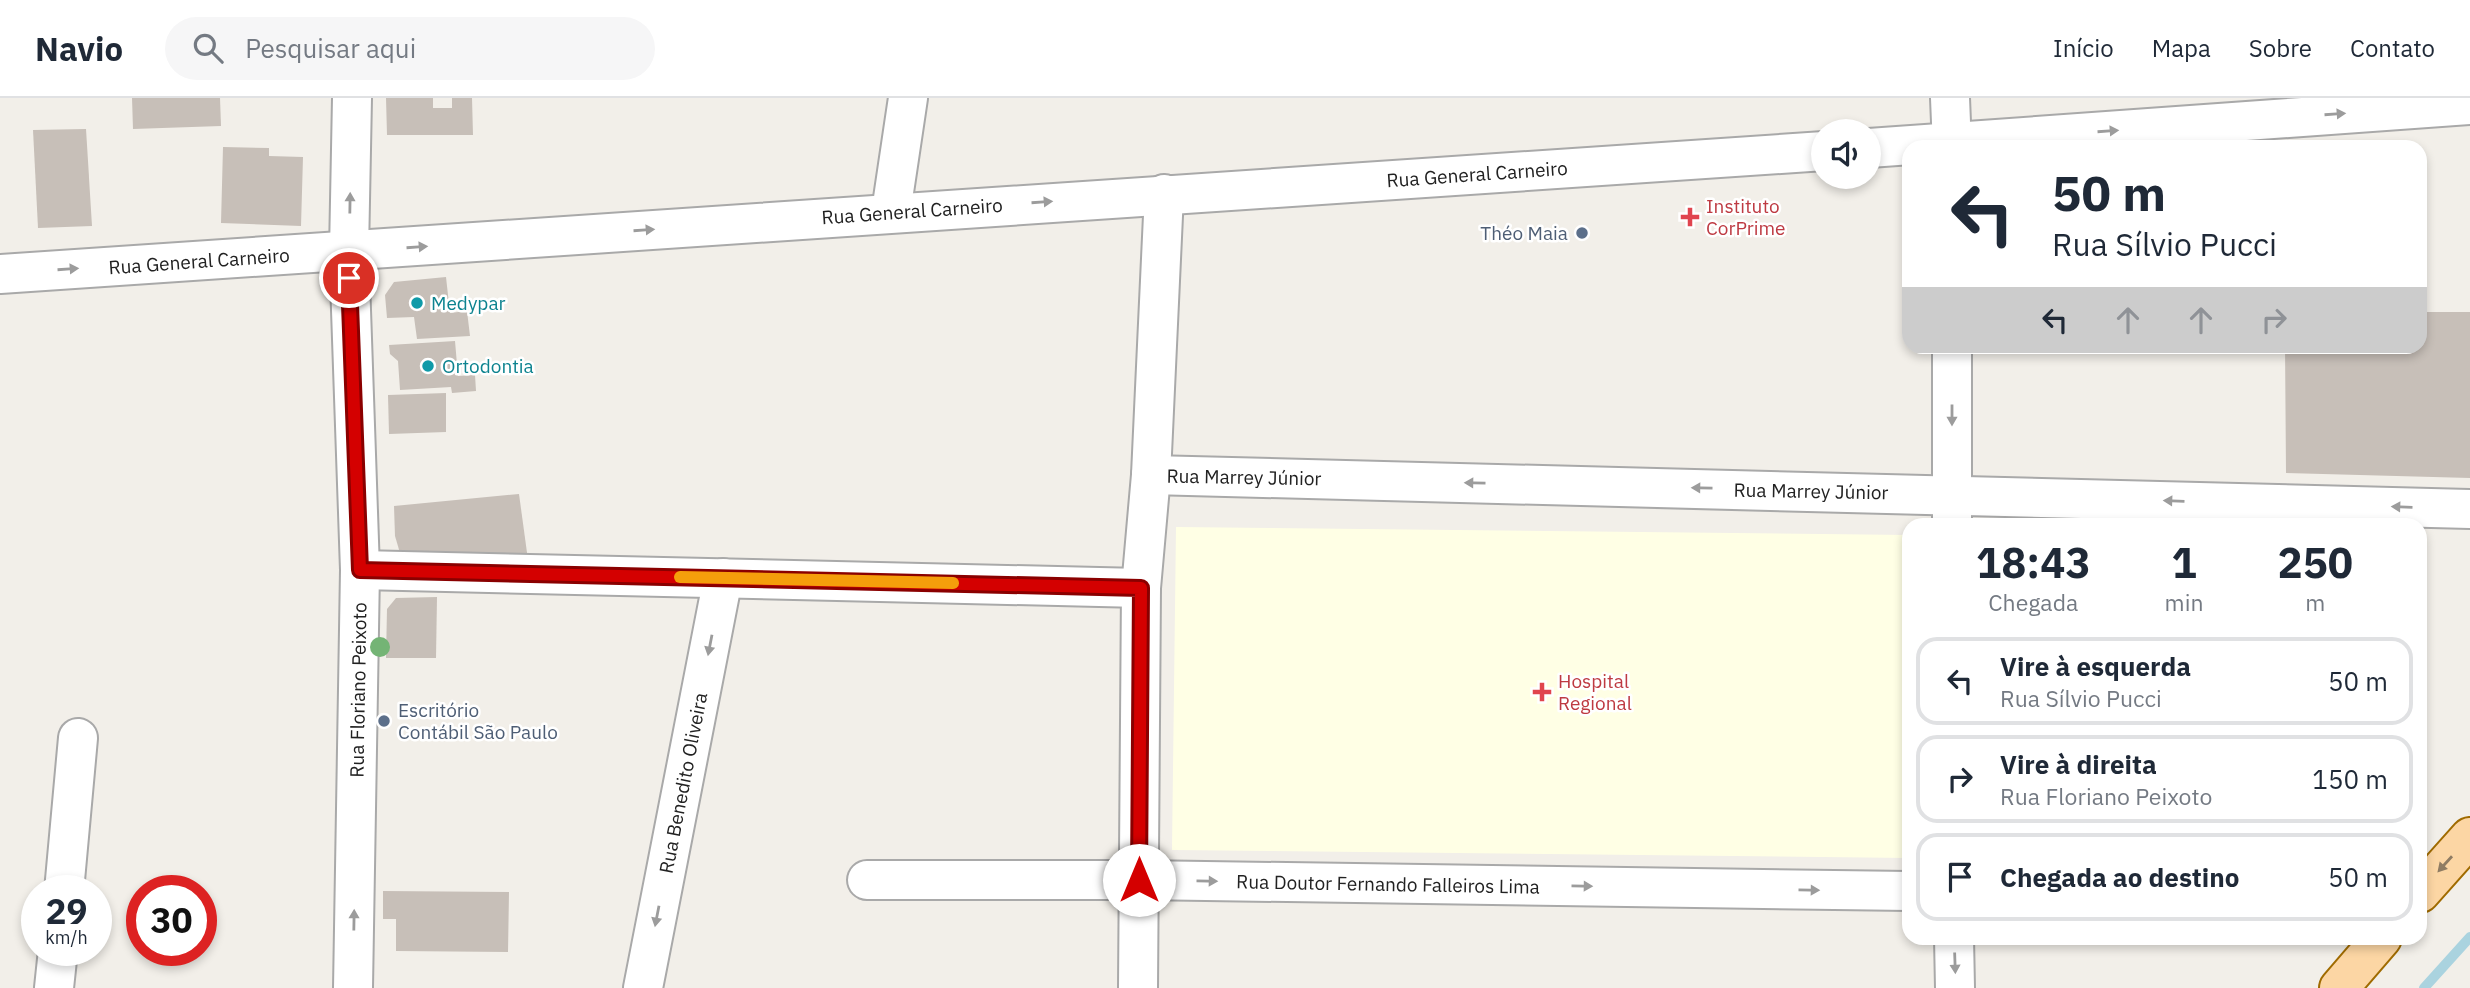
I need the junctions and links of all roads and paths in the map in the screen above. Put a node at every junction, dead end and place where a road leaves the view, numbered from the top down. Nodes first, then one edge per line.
1 (352, 98) edge
2 (908, 98) edge
3 (1950, 98) edge
4 (2470, 105) edge
5 (1952, 140) edge
6 (2017, 140) edge
7 (1902, 147) edge
8 (1881, 148) edge
9 (1811, 152) edge
10 (1164, 194) junction
11 (891, 212) junction
12 (349, 251) junction
13 (0, 274) edge
14 (1952, 354) edge
15 (1152, 475) junction
16 (2470, 509) edge
17 (1952, 510) edge
18 (360, 570) junction
19 (723, 578) junction
20 (1141, 588) junction
21 (78, 738) dead end
22 (2470, 837) edge
23 (65, 875) edge
24 (867, 880) dead end
25 (1139, 880) junction
26 (2427, 885) edge
27 (1902, 891) edge
28 (1954, 945) edge
29 (2372, 945) edge
30 (56, 966) edge
31 (54, 988) edge
32 (353, 988) edge
33 (643, 988) edge
34 (1138, 988) edge
35 (1955, 988) edge
36 (2339, 988) edge

12 -> 1 street, Rua Floriano Peixoto
2 - 11 street
3 - 5 street
6 -> 4 street
7 - 8 street
9 - 10 street, Rua General Carneiro
11 -> 10 street, Rua General Carneiro
10 - 15 street
12 -> 11 street, Rua General Carneiro
13 -> 12 street, Rua General Carneiro
12 - 18 street, Rua Floriano Peixoto
14 -> 17 street
17 -> 15 street, Rua Marrey Júnior
15 - 20 street
16 -> 17 street, Rua Marrey Júnior
18 - 19 street
32 -> 18 street, Rua Floriano Peixoto
19 - 20 street
19 -> 33 street, Rua Benedito Oliveira
20 - 25 street
21 - 23 street
22 -> 26 main road
24 - 25 street, Rua Doutor Fernando Falleiros Lima
25 -> 27 street, Rua Doutor Fernando Falleiros Lima
25 - 34 street
28 -> 35 street
29 - 36 main road
30 - 31 street

